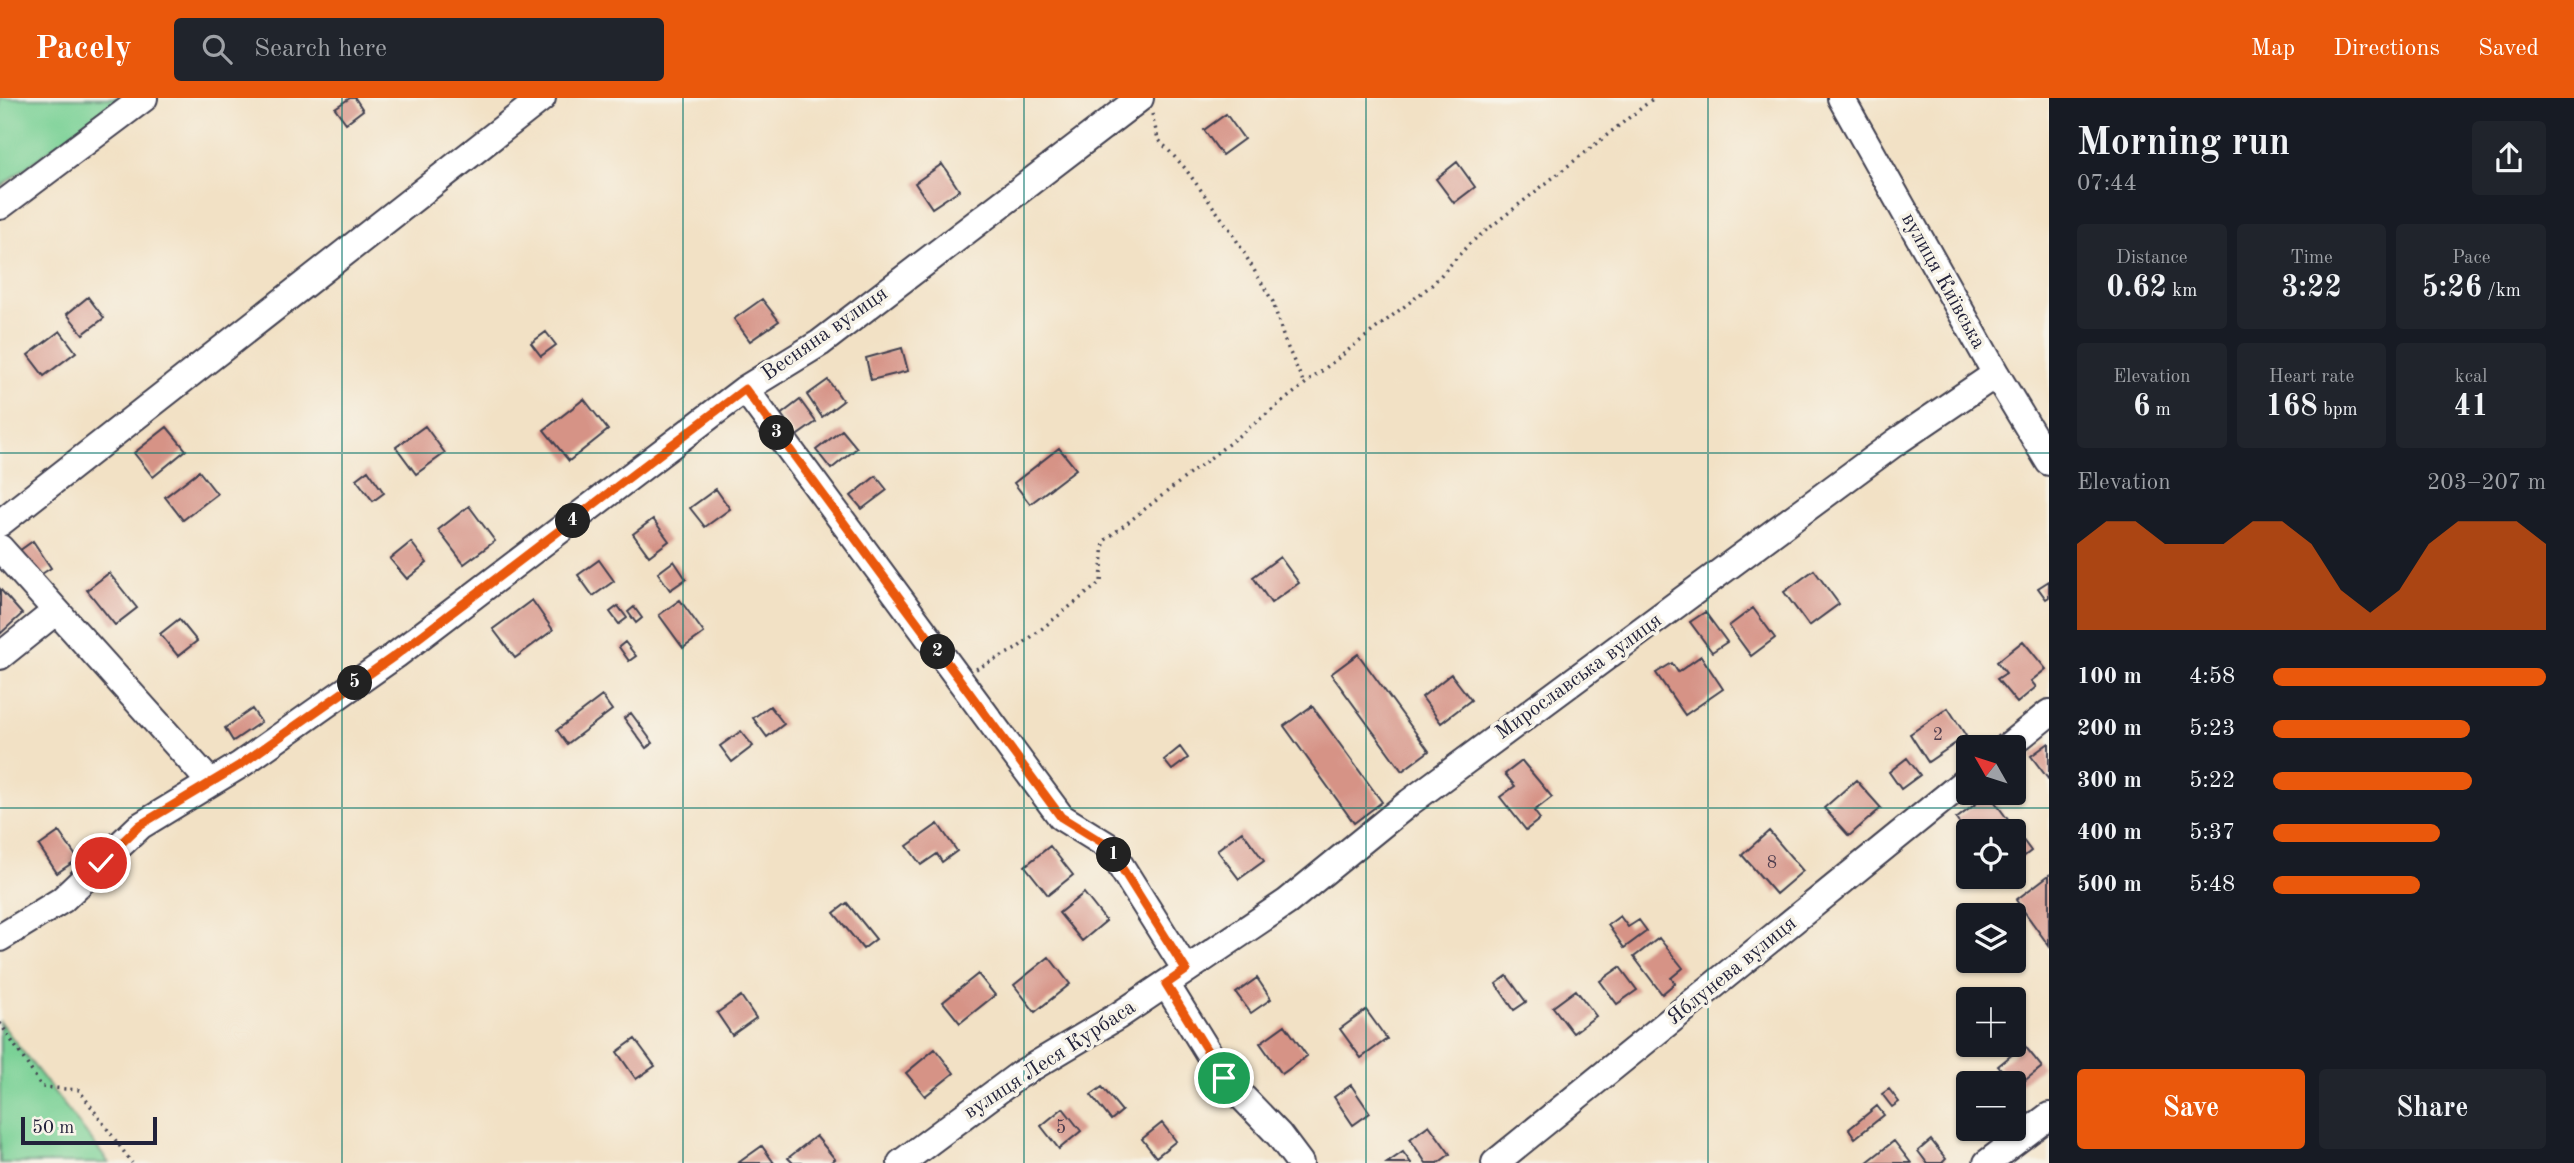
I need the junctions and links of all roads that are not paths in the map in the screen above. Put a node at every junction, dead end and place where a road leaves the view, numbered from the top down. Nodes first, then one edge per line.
1 (144, 98) edge
2 (542, 98) edge
3 (1841, 98) edge
4 (1145, 103) edge
5 (0, 206) edge
6 (1996, 374) junction
7 (745, 389) junction
8 (2049, 462) edge
9 (0, 523) edge
10 (0, 548) edge
11 (56, 611) junction
12 (0, 656) edge
13 (2049, 713) edge
14 (2022, 735) edge
15 (210, 782) junction
16 (1956, 789) edge
17 (0, 938) edge
18 (1176, 977) junction
19 (2049, 1116) edge
20 (901, 1163) edge
21 (1300, 1163) edge
22 (1495, 1163) edge
23 (1987, 1163) edge

1 - 5 street
2 - 9 street
3 - 6 street, вулиця Київська
4 - 7 street, Весняна вулиця
6 - 8 street, вулиця Київська
6 - 18 street, Мирославська вулиця
7 - 15 street, Весняна вулиця
7 - 18 street
10 - 11 street
11 - 12 street
11 - 15 street
13 - 14 street
15 - 17 street, Весняна вулиця
16 - 22 street, Яблунева вулиця
18 - 20 street, вулиця Леся Курбаса
18 - 21 street
19 - 23 street

